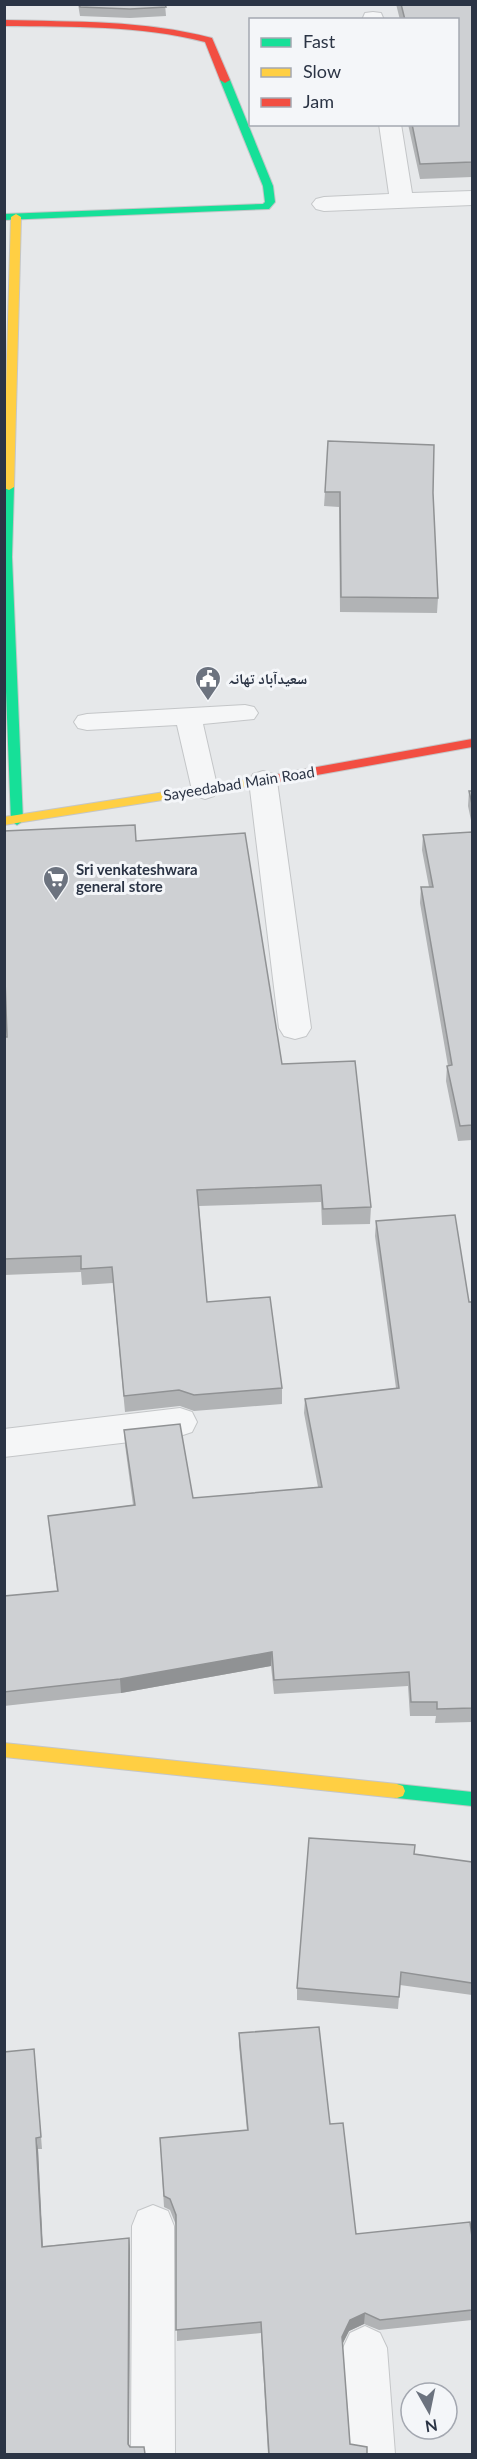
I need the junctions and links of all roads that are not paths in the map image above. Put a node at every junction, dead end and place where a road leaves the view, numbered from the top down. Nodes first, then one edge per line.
1 (4, 23) edge
2 (390, 126) edge
3 (472, 198) edge
4 (402, 201) junction
5 (324, 204) dead end
6 (10, 217) edge
7 (8, 381) edge
8 (6, 558) edge
9 (245, 713) dead end
10 (188, 715) junction
11 (87, 722) dead end
12 (472, 743) edge
13 (263, 781) junction
14 (205, 790) junction
15 (11, 821) edge
16 (295, 1028) dead end
17 (180, 1422) edge
18 (4, 1443) edge
19 (4, 1749) edge
20 (472, 1799) edge
21 (153, 2226) dead end
22 (365, 2348) dead end
23 (153, 2454) edge
24 (373, 2454) edge

1 - 6 street
2 - 4 street
3 - 4 street
4 - 5 street
6 - 7 street
7 - 8 street
8 - 15 street
9 - 10 lane
10 - 11 lane
10 - 14 lane
12 - 13 street, Sayeedabad Main Road
13 - 14 street, Sayeedabad Main Road
13 - 16 street
14 - 15 street, Sayeedabad Main Road
17 - 18 street
19 - 20 street
21 - 23 street
22 - 24 street

